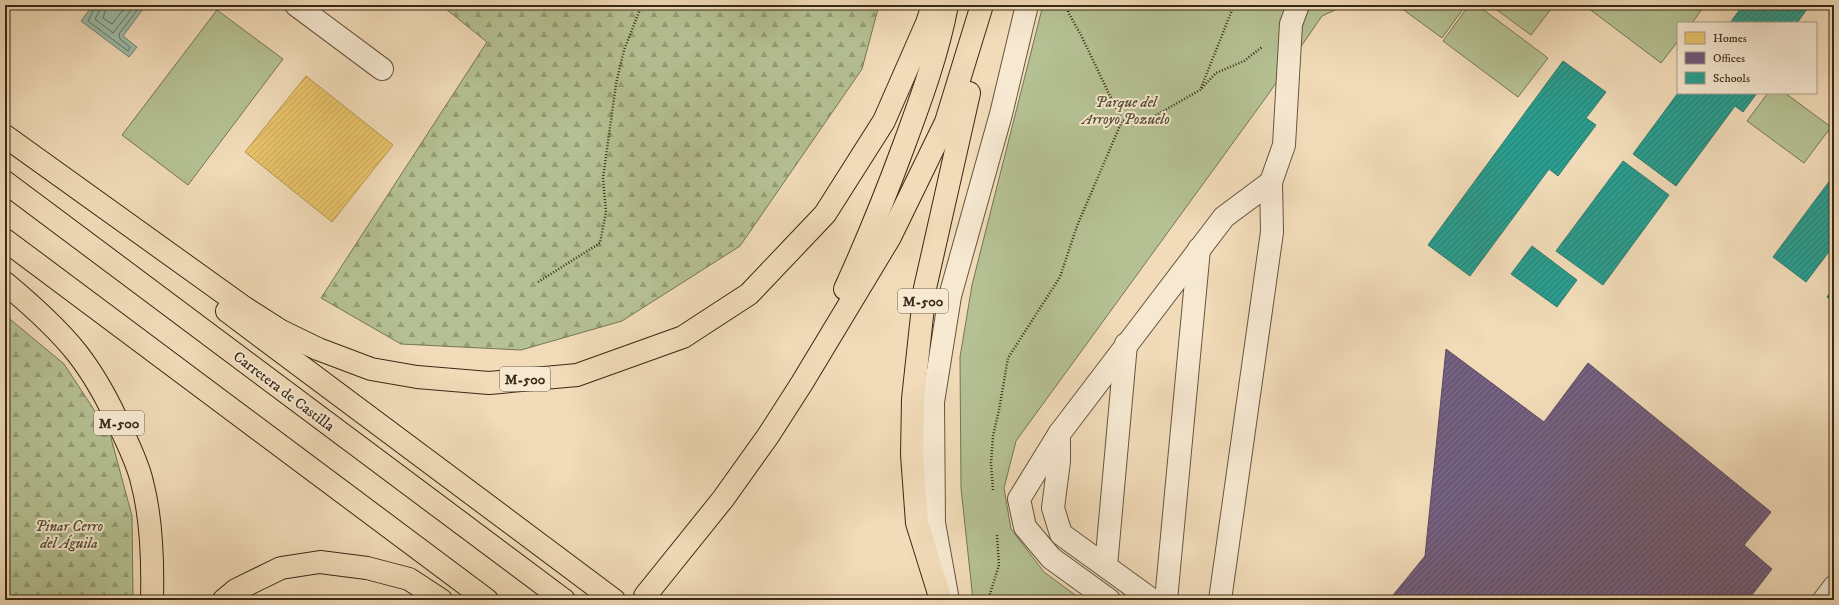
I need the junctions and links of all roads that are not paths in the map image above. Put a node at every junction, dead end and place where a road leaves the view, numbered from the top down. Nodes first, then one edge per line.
1 (296, 5) edge
2 (933, 5) edge
3 (947, 5) edge
4 (982, 5) edge
5 (988, 5) edge
6 (1027, 5) edge
7 (1295, 14) edge
8 (382, 68) dead end
9 (5, 136) edge
10 (5, 182) edge
11 (1271, 182) junction
12 (5, 240) edge
13 (1199, 249) junction
14 (5, 283) edge
15 (1126, 344) junction
16 (802, 383) junction
17 (1059, 434) junction
18 (1106, 566) junction
19 (1834, 587) edge
20 (645, 596) dead end
21 (152, 600) edge
22 (224, 600) edge
23 (441, 600) edge
24 (487, 600) edge
25 (564, 600) edge
26 (614, 600) edge
27 (941, 600) edge
28 (948, 600) edge
29 (1109, 600) edge
30 (1152, 600) edge
31 (1166, 600) edge
32 (1220, 600) edge
33 (1824, 600) edge

1 - 8 street
2 - 9 highway, M-500
3 - 16 highway
4 - 16 highway
5 - 27 highway, M-500
6 - 28 street
7 - 11 street
9 - 26 highway, M-500
10 - 25 highway, Carretera de Castilla
11 - 13 street
11 - 32 street
12 - 24 highway
13 - 15 street
13 - 31 street
14 - 21 highway, M-500
15 - 17 street
15 - 18 street
16 - 20 highway
17 - 18 street
17 - 29 street
18 - 30 street
19 - 33 street
22 - 23 highway

